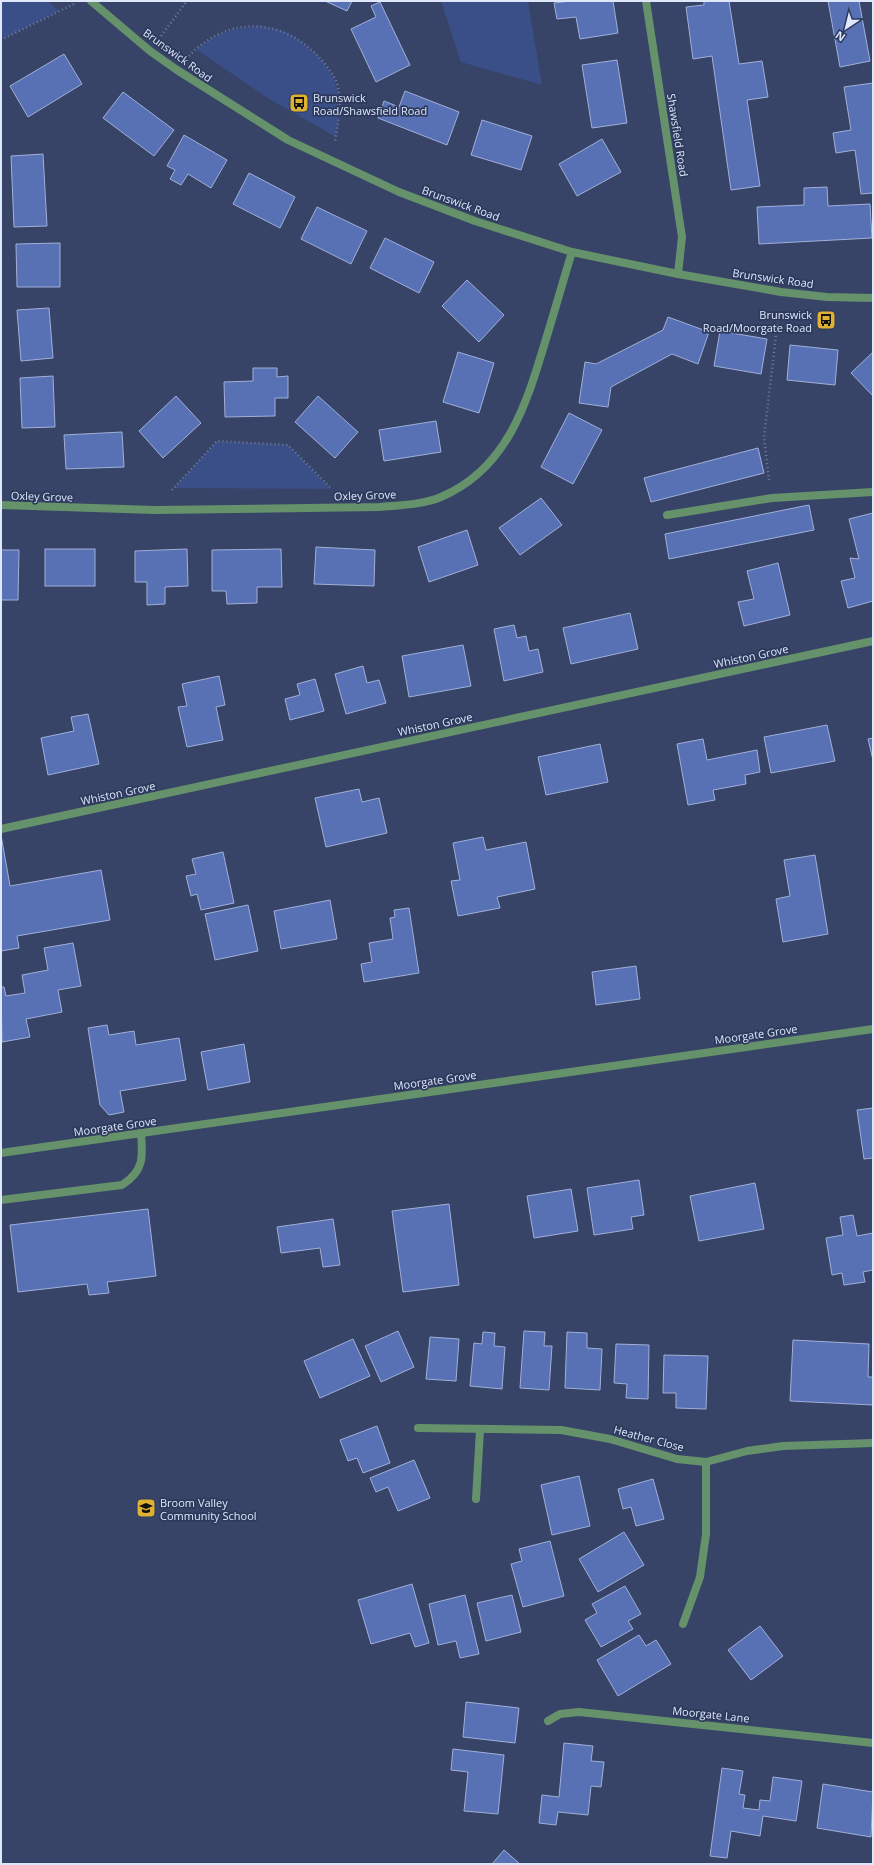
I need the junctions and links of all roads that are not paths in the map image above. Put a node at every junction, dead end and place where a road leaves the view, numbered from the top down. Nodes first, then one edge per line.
1 (91, 1) edge
2 (646, 1) edge
3 (572, 252) junction
4 (678, 274) junction
5 (873, 298) edge
6 (873, 492) edge
7 (1, 505) edge
8 (667, 516) dead end
9 (873, 641) edge
10 (1, 829) edge
11 (873, 1029) edge
12 (141, 1133) junction
13 (1, 1153) edge
14 (1, 1200) edge
15 (418, 1428) dead end
16 (480, 1430) junction
17 (873, 1444) edge
18 (706, 1462) junction
19 (476, 1499) dead end
20 (683, 1624) dead end
21 (548, 1721) dead end
22 (873, 1743) edge

1 - 3 street, Brunswick Road
2 - 4 street, Shawsfield Road
3 - 4 street, Brunswick Road
3 - 7 street, Oxley Grove
4 - 5 street, Brunswick Road
6 - 8 street
9 - 10 street, Whiston Grove
11 - 12 street, Moorgate Grove
12 - 13 street, Moorgate Grove
12 - 14 street
15 - 16 street, Heather Close
16 - 18 street, Heather Close
16 - 19 street
17 - 18 street, Heather Close
18 - 20 street
21 - 22 street, Moorgate Lane

